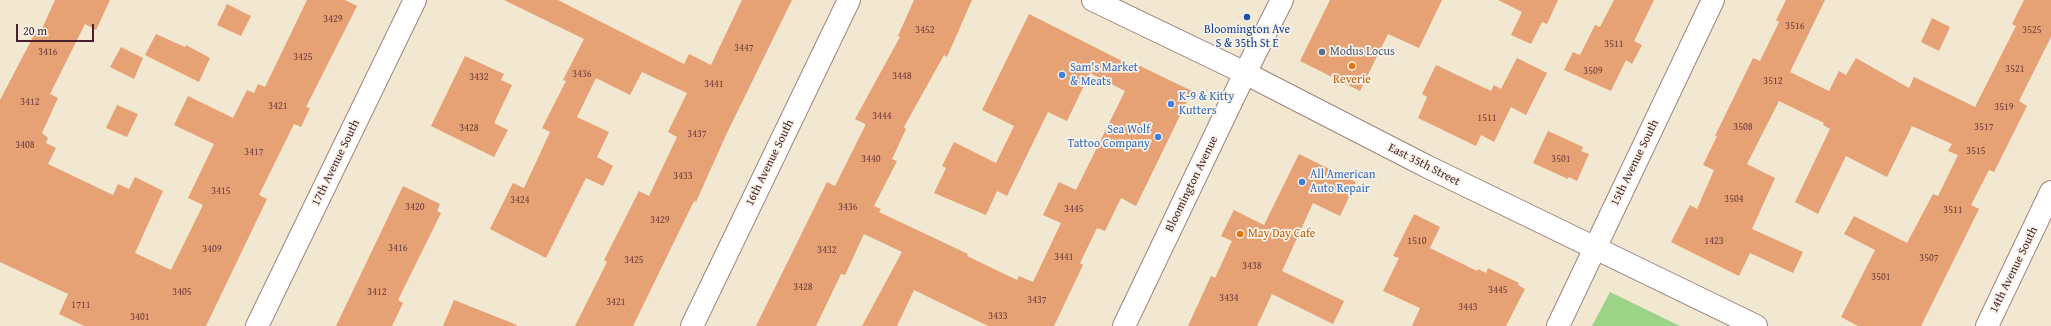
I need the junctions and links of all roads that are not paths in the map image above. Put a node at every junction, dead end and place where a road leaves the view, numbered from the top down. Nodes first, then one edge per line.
1 (414, 0) edge
2 (849, 0) edge
3 (1093, 0) edge
4 (1282, 0) edge
5 (1713, 0) edge
6 (1245, 73) junction
7 (2051, 192) edge
8 (1594, 248) junction
9 (257, 326) edge
10 (692, 326) edge
11 (1124, 326) edge
12 (1558, 326) edge
13 (1756, 326) edge
14 (1987, 326) edge

1 - 9 street, 17th Avenue South
2 - 10 street, 16th Avenue South
3 - 6 street, East 35th Street
4 - 6 street, Bloomington Avenue
5 - 8 street, 15th Avenue South
6 - 8 street, East 35th Street
6 - 11 street, Bloomington Avenue
7 - 14 street, 14th Avenue South
8 - 12 street, 15th Avenue South
8 - 13 street, East 35th Street

